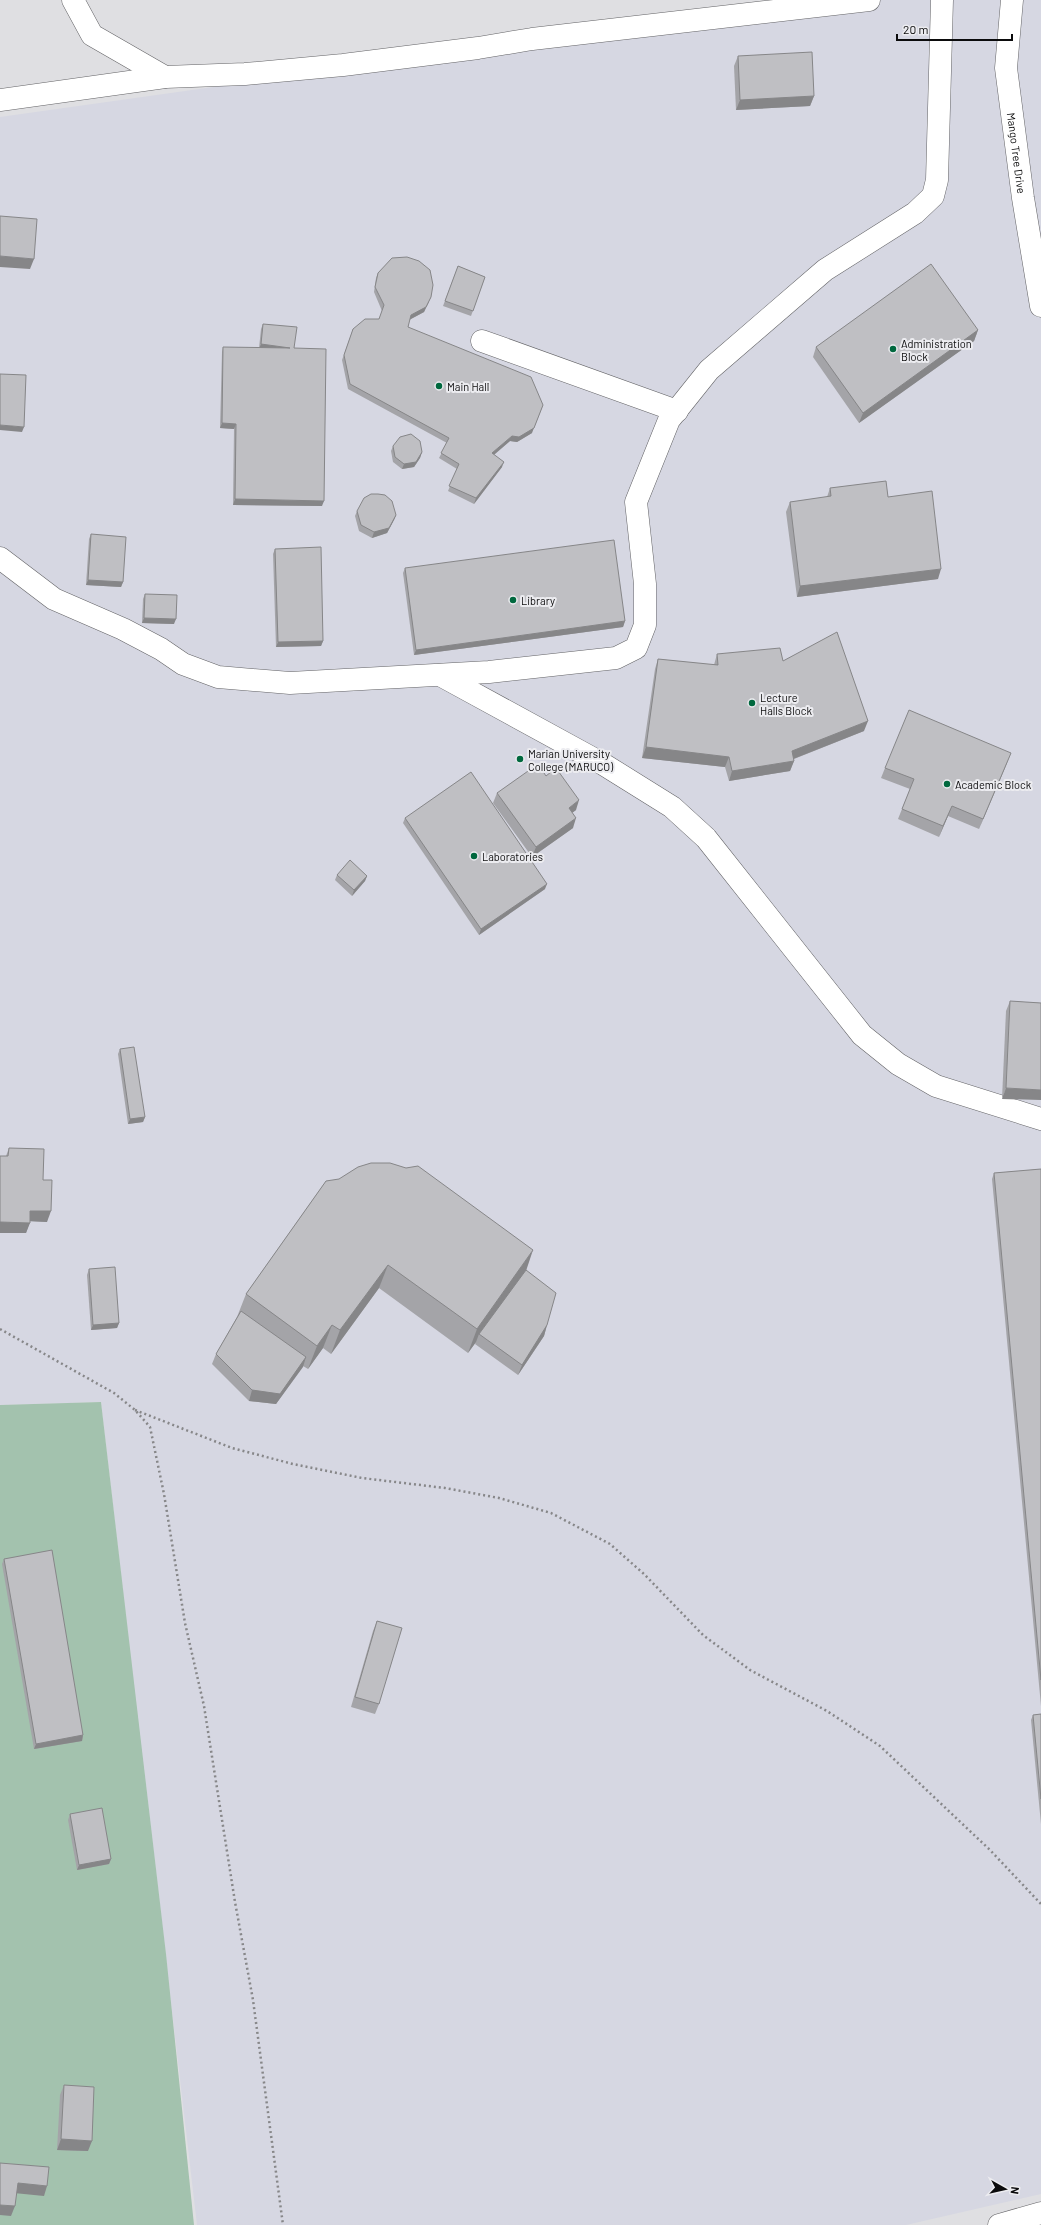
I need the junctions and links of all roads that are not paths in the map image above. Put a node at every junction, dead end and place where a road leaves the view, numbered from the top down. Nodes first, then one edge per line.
1 (73, 0) edge
2 (869, 0) edge
3 (942, 0) edge
4 (1012, 0) edge
5 (165, 77) junction
6 (0, 100) edge
7 (1041, 306) edge
8 (482, 341) dead end
9 (677, 411) junction
10 (0, 558) edge
11 (440, 675) junction
12 (1041, 1119) edge
13 (1041, 2213) edge
14 (999, 2225) edge

1 - 5 street
2 - 5 street
3 - 9 street
4 - 7 street, Mango Tree Drive
5 - 6 street
8 - 9 street
9 - 11 street
10 - 11 street
11 - 12 street
13 - 14 street

